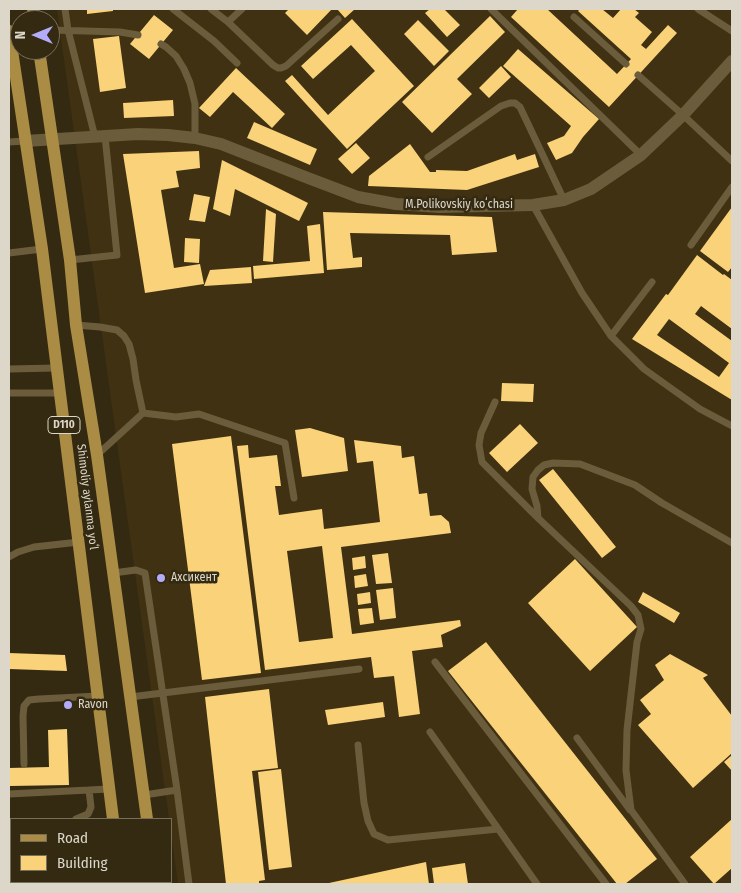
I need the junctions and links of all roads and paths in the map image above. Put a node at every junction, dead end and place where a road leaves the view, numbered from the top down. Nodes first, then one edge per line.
1 (66, 9) edge
2 (173, 9) edge
3 (212, 9) edge
4 (242, 9) edge
5 (491, 9) edge
6 (698, 9) edge
7 (574, 17) dead end
8 (338, 19) dead end
9 (228, 22) junction
10 (9, 30) edge
11 (60, 30) edge
12 (68, 30) junction
13 (732, 31) edge
14 (138, 35) dead end
15 (161, 44) dead end
16 (40, 60) edge
17 (237, 62) dead end
18 (732, 62) edge
19 (626, 64) dead end
20 (638, 75) dead end
21 (683, 114) junction
22 (100, 137) junction
23 (195, 138) junction
24 (51, 140) junction
25 (25, 141) junction
26 (9, 142) edge
27 (641, 155) junction
28 (428, 157) dead end
29 (732, 161) edge
30 (732, 187) edge
31 (564, 200) junction
32 (534, 205) junction
33 (691, 245) dead end
34 (42, 249) junction
35 (9, 253) edge
36 (70, 260) junction
37 (652, 282) dead end
38 (76, 326) junction
39 (611, 336) junction
40 (9, 368) edge
41 (56, 368) junction
42 (9, 393) edge
43 (60, 393) junction
44 (495, 402) dead end
45 (143, 413) junction
46 (732, 426) edge
47 (97, 455) junction
48 (294, 498) dead end
49 (538, 518) junction
50 (79, 542) junction
51 (732, 543) edge
52 (9, 556) edge
53 (113, 573) junction
54 (434, 662) dead end
55 (359, 669) dead end
56 (162, 693) junction
57 (98, 696) junction
58 (130, 697) junction
59 (430, 732) dead end
60 (577, 738) dead end
61 (358, 745) dead end
62 (24, 764) dead end
63 (109, 789) junction
64 (89, 790) junction
65 (176, 790) junction
66 (9, 794) edge
67 (144, 795) junction
68 (631, 810) junction
69 (78, 818) edge
70 (113, 818) edge
71 (147, 818) edge
72 (498, 829) junction
73 (189, 884) edge
74 (537, 884) edge
75 (606, 884) edge
76 (685, 884) edge

1 - 12 lane
2 - 17 lane
3 - 9 lane
4 - 9 lane
5 - 27 lane
6 - 13 lane
7 - 19 lane
8 - 9 lane
10 - 25 main road, Shimoliy aylanma yoʻl / D110
11 - 12 lane
12 - 14 lane
12 - 22 lane
15 - 23 lane
16 - 24 main road, Shimoliy aylanma yoʻl / D110
18 - 21 street, M.Polikovskiy koʻchasi
20 - 21 lane
21 - 27 street, M.Polikovskiy koʻchasi
21 - 29 lane
22 - 23 street, M.Polikovskiy koʻchasi
22 - 24 street, M.Polikovskiy koʻchasi
22 - 36 lane
23 - 32 street, M.Polikovskiy koʻchasi
24 - 25 street, M.Polikovskiy koʻchasi
24 - 36 main road, Shimoliy aylanma yoʻl / D110
25 - 26 lane
25 - 34 main road, Shimoliy aylanma yoʻl / D110
27 - 31 street, M.Polikovskiy koʻchasi
28 - 31 lane
30 - 33 lane
31 - 32 street, M.Polikovskiy koʻchasi
32 - 39 lane
34 - 35 lane
34 - 41 main road, Shimoliy aylanma yoʻl / D110
36 - 38 main road, Shimoliy aylanma yoʻl / D110
37 - 39 lane
38 - 45 lane
38 - 47 main road, Shimoliy aylanma yoʻl / D110
39 - 46 lane
40 - 41 lane
41 - 43 main road, Shimoliy aylanma yoʻl / D110
42 - 43 lane
43 - 50 main road, Shimoliy aylanma yoʻl / D110
44 - 49 lane
45 - 47 lane
45 - 48 lane
47 - 53 main road, Shimoliy aylanma yoʻl / D110
49 - 51 lane
49 - 68 lane
50 - 52 lane
50 - 57 main road, Shimoliy aylanma yoʻl / D110
53 - 56 lane
53 - 58 main road, Shimoliy aylanma yoʻl / D110
54 - 75 lane
55 - 56 lane
56 - 58 lane
56 - 65 lane
57 - 62 lane
57 - 63 main road, Shimoliy aylanma yoʻl / D110
58 - 67 main road, Shimoliy aylanma yoʻl / D110
59 - 72 lane
60 - 68 lane
61 - 72 lane
63 - 64 lane
63 - 70 main road, Shimoliy aylanma yoʻl / D110
64 - 66 lane
64 - 69 lane
65 - 67 lane
65 - 73 lane
67 - 71 main road, Shimoliy aylanma yoʻl / D110
68 - 76 lane
72 - 74 lane

